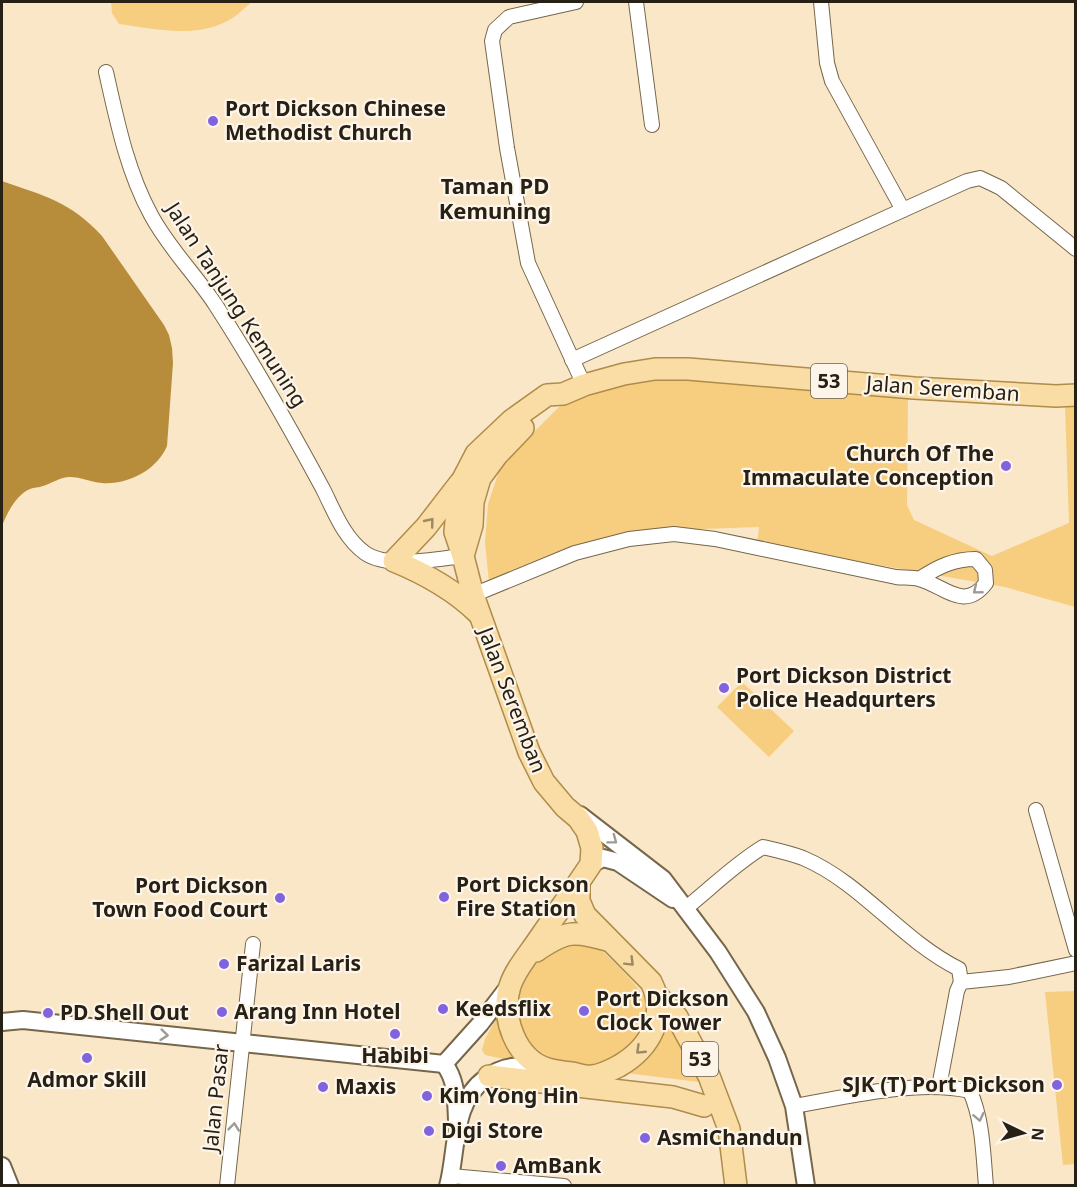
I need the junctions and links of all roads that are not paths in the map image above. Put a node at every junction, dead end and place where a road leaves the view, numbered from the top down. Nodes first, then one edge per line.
1 (576, 2) edge
2 (636, 2) edge
3 (821, 2) edge
4 (106, 72) dead end
5 (652, 125) dead end
6 (903, 210) junction
7 (1075, 248) edge
8 (572, 360) junction
9 (584, 385) junction
10 (564, 393) junction
11 (1076, 395) edge
12 (463, 479) junction
13 (463, 556) junction
14 (394, 561) junction
15 (919, 579) dead end
16 (473, 595) junction
17 (481, 616) junction
18 (565, 807) junction
19 (1036, 810) dead end
20 (591, 864) junction
21 (579, 882) junction
22 (686, 908) junction
23 (609, 940) junction
24 (253, 944) dead end
25 (1076, 950) edge
26 (526, 958) junction
27 (1076, 963) edge
28 (961, 982) junction
29 (510, 985) junction
30 (658, 996) junction
31 (2, 1022) edge
32 (243, 1043) junction
33 (444, 1064) junction
34 (547, 1069) junction
35 (489, 1076) junction
36 (593, 1076) junction
37 (939, 1087) junction
38 (704, 1106) junction
39 (794, 1106) junction
40 (457, 1124) junction
41 (729, 1129) junction
42 (2, 1166) edge
43 (450, 1180) edge
44 (515, 1184) edge
45 (10, 1185) edge
46 (228, 1185) edge
47 (564, 1185) edge
48 (736, 1185) edge
49 (806, 1185) edge
50 (986, 1185) edge

1 - 8 street
2 - 5 street
3 - 6 street
4 - 14 street, Jalan Tanjung Kemuning
6 - 7 street
6 - 8 street
8 - 9 street
9 - 10 main road, Jalan Seremban / 53
9 - 11 main road, Jalan Seremban / 53
10 - 12 main road, Jalan Seremban / 53
10 - 13 main road, Jalan Seremban / 53
12 - 13 main road, Jalan Seremban / 53
14 -> 12 main road
13 - 14 street, Jalan Tanjung Kemuning
13 - 16 main road, Jalan Seremban / 53
14 - 17 main road
15 - 16 street
16 - 17 main road, Jalan Seremban / 53
17 - 18 main road, Jalan Seremban / 53
18 - 20 main road, Jalan Seremban / 53
18 -> 22 street
19 - 25 street
20 - 21 main road
20 - 22 street
21 - 23 main road
21 - 26 main road
22 - 28 street
22 - 39 street
23 - 26 main road
23 -> 30 main road
24 - 32 street, Jalan Pasar
26 - 29 main road
27 - 28 street
28 - 37 street
29 - 33 street
29 - 34 main road
30 -> 36 main road
30 - 41 main road, 53
31 -> 32 street
32 - 33 street
46 -> 32 street, Jalan Pasar
33 - 40 street
34 - 35 street
34 - 36 main road
35 - 38 main road
35 - 40 street
36 - 38 main road, 53
37 - 39 street
37 -> 50 street
38 - 41 main road, 53
39 - 49 street
40 - 43 street
41 - 48 main road, 53
42 - 45 street
43 - 44 street
44 - 47 street

